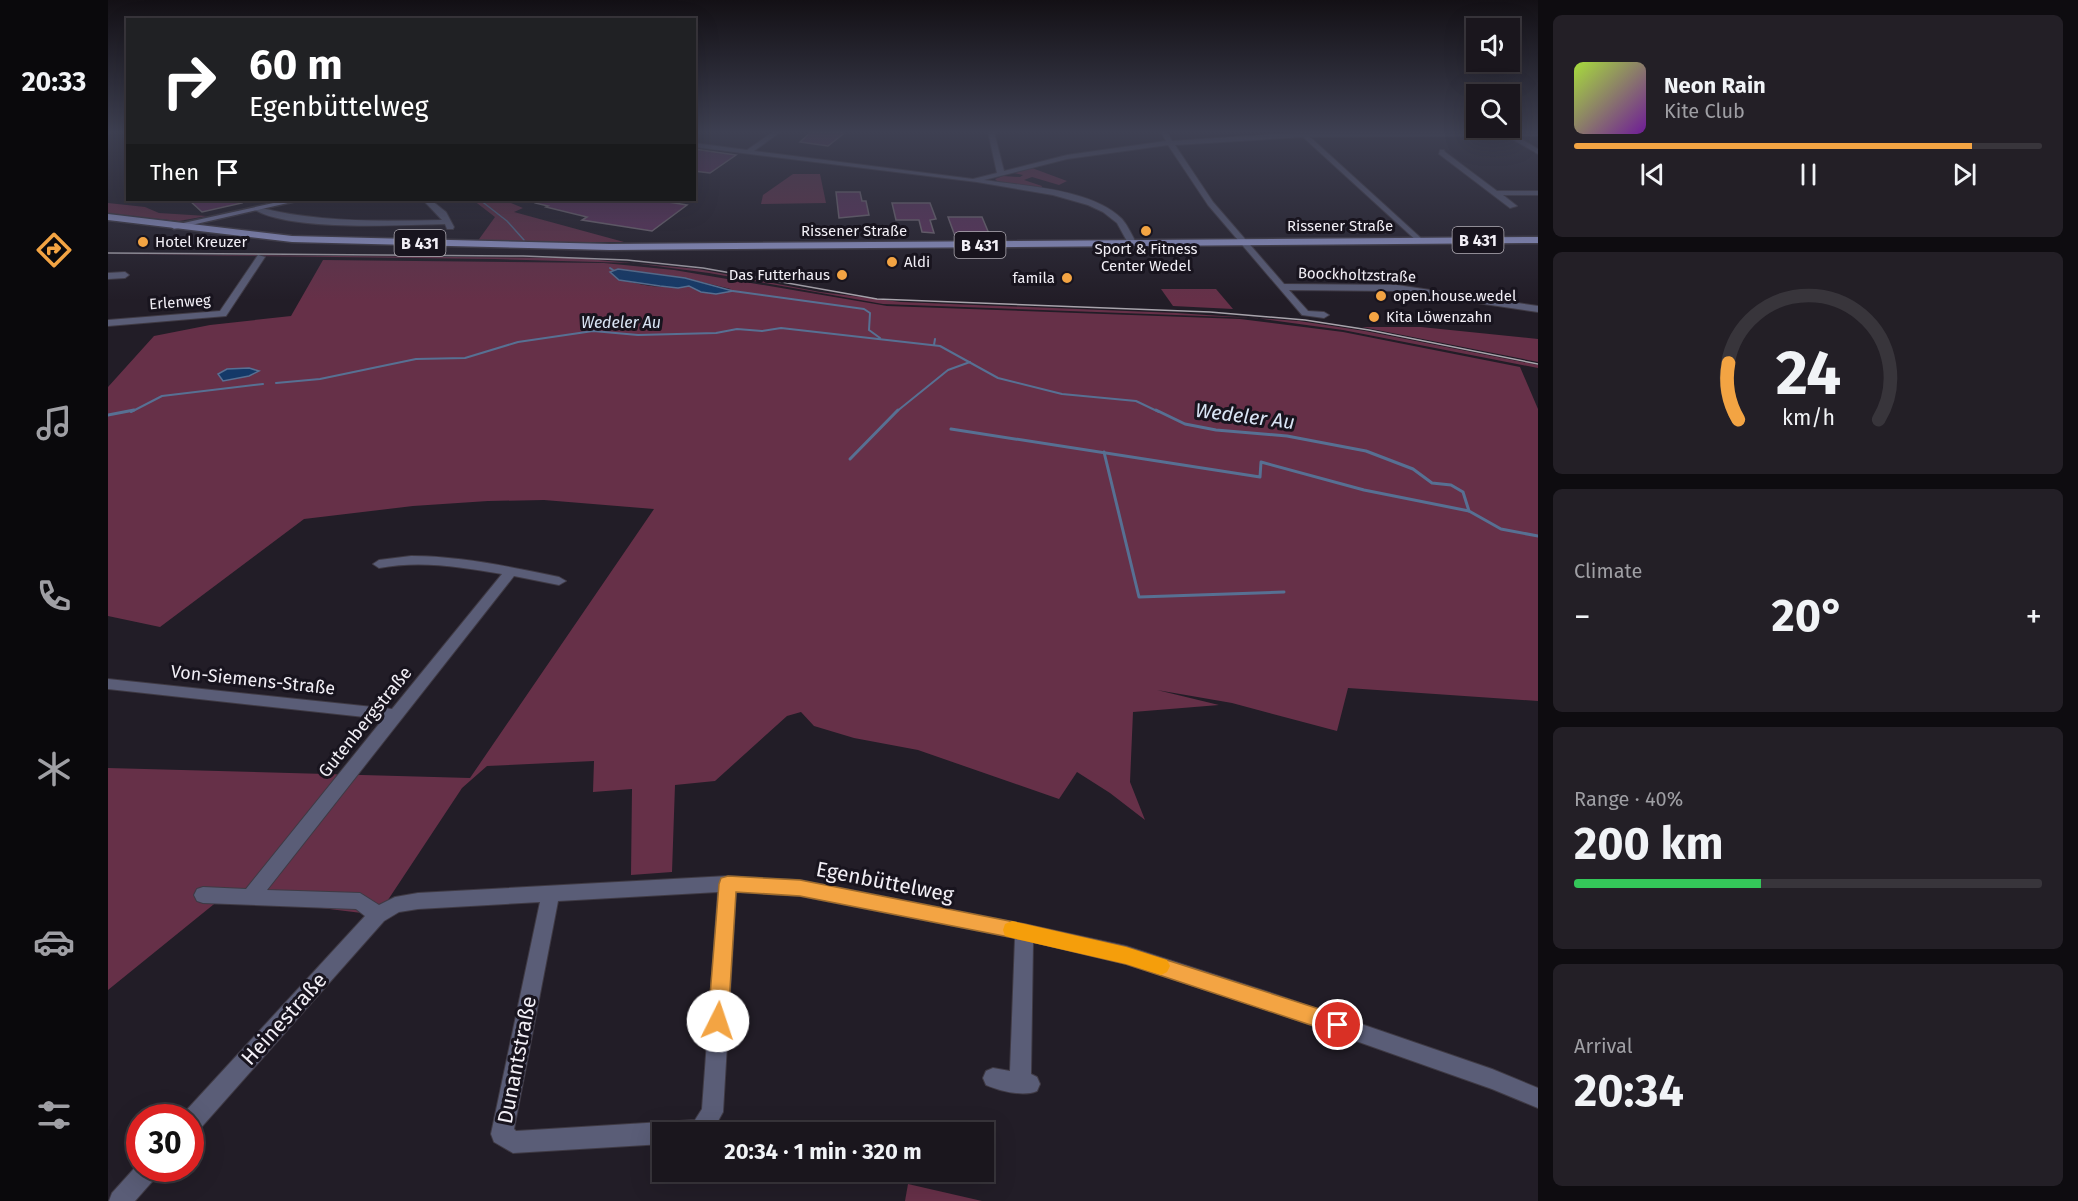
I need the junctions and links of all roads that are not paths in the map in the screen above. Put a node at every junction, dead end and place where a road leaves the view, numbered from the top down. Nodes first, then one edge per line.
1 (1015, 188) edge
2 (1199, 188) edge
3 (1362, 188) edge
4 (1488, 188) edge
5 (1496, 194) junction
6 (1538, 194) edge
7 (292, 201) edge
8 (428, 201) edge
9 (1513, 206) dead end
10 (257, 208) junction
11 (222, 216) junction
12 (108, 217) edge
13 (173, 226) junction
14 (187, 228) junction
15 (1538, 240) edge
16 (1419, 241) junction
17 (1243, 242) junction
18 (1132, 243) junction
19 (261, 257) dead end
20 (125, 275) dead end
21 (108, 276) edge
22 (1282, 286) junction
23 (1538, 309) edge
24 (1324, 315) dead end
25 (108, 323) edge
26 (379, 564) dead end
27 (511, 571) junction
28 (559, 581) dead end
29 (108, 684) edge
30 (394, 715) junction
31 (728, 884) junction
32 (203, 895) dead end
33 (550, 896) junction
34 (250, 897) junction
35 (378, 915) junction
36 (1024, 932) junction
37 (993, 1078) dead end
38 (1538, 1098) edge
39 (204, 1108) edge
40 (706, 1122) edge
41 (652, 1134) edge
42 (137, 1182) edge
43 (120, 1201) edge

1 - 18 street
2 - 17 street
3 - 16 street
4 - 5 street
5 - 6 street
5 - 9 street
7 - 10 street
8 - 10 street
10 - 11 street
11 - 13 street
11 - 14 street
12 - 13 main road, B 431
13 - 14 main road, Rissener Straße / B 431
14 - 18 main road, Rissener Straße / B 431
15 - 16 main road, Rissener Straße / B 431
16 - 17 main road, Rissener Straße / B 431
17 - 18 main road, Rissener Straße / B 431
17 - 22 street
19 - 25 street, Erlenweg
20 - 21 street
22 - 23 street, Boockholtzstraße
22 - 24 street
26 - 27 street
27 - 28 street
27 - 30 street, Gutenbergstraße
29 - 30 street, Von-Siemens-Straße
30 - 34 street, Gutenbergstraße
31 - 33 street, Egenbüttelweg
31 - 36 street, Egenbüttelweg
31 - 40 street, Dunantstraße
32 - 34 street
33 - 35 street, Egenbüttelweg
33 - 41 street, Dunantstraße
34 - 35 street
35 - 39 street, Heinestraße
36 - 37 street
36 - 38 street, Egenbüttelweg
42 - 43 street

